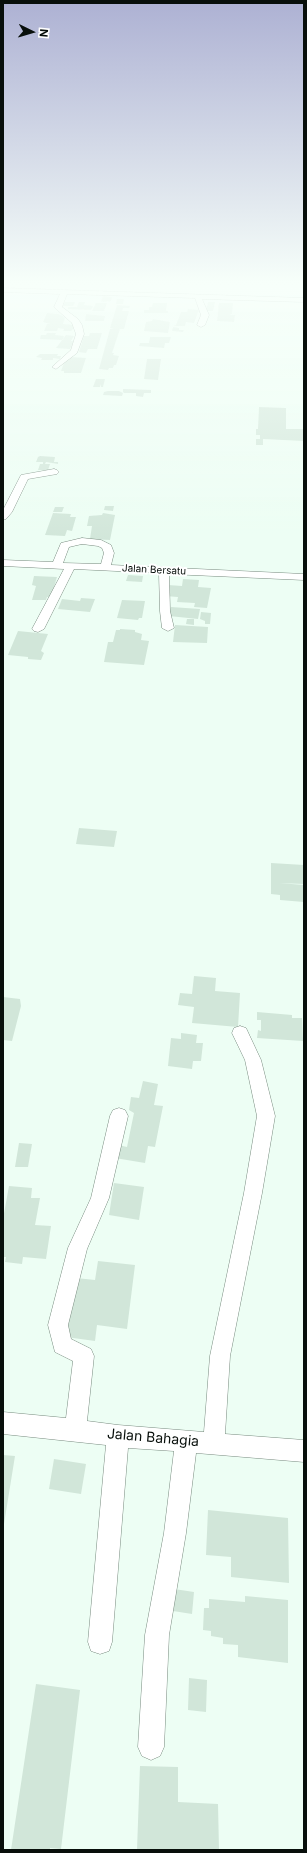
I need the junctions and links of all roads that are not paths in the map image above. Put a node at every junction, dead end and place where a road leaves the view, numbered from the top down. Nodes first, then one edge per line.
1 (54, 472) dead end
2 (3, 517) edge
3 (3, 563) edge
4 (57, 565) junction
5 (71, 566) junction
6 (105, 567) junction
7 (164, 571) junction
8 (304, 577) edge
9 (168, 628) dead end
10 (38, 629) dead end
11 (240, 1033) dead end
12 (119, 1116) dead end
13 (3, 1423) edge
14 (75, 1430) junction
15 (118, 1436) junction
16 (186, 1442) junction
17 (214, 1442) junction
18 (304, 1451) edge
19 (100, 1642) dead end
20 (151, 1747) dead end

1 - 2 street
3 - 4 street, Jalan Bersatu
4 - 5 street, Jalan Bersatu
4 - 6 street
5 - 6 street, Jalan Bersatu
5 - 10 street
6 - 7 street, Jalan Bersatu
7 - 8 street, Jalan Bersatu
7 - 9 street
11 - 17 street
12 - 14 street
13 - 14 street, Jalan Bahagia
14 - 15 street, Jalan Bahagia
15 - 16 street, Jalan Bahagia
15 - 19 street
16 - 17 street, Jalan Bahagia
16 - 20 street
17 - 18 street, Jalan Bahagia

